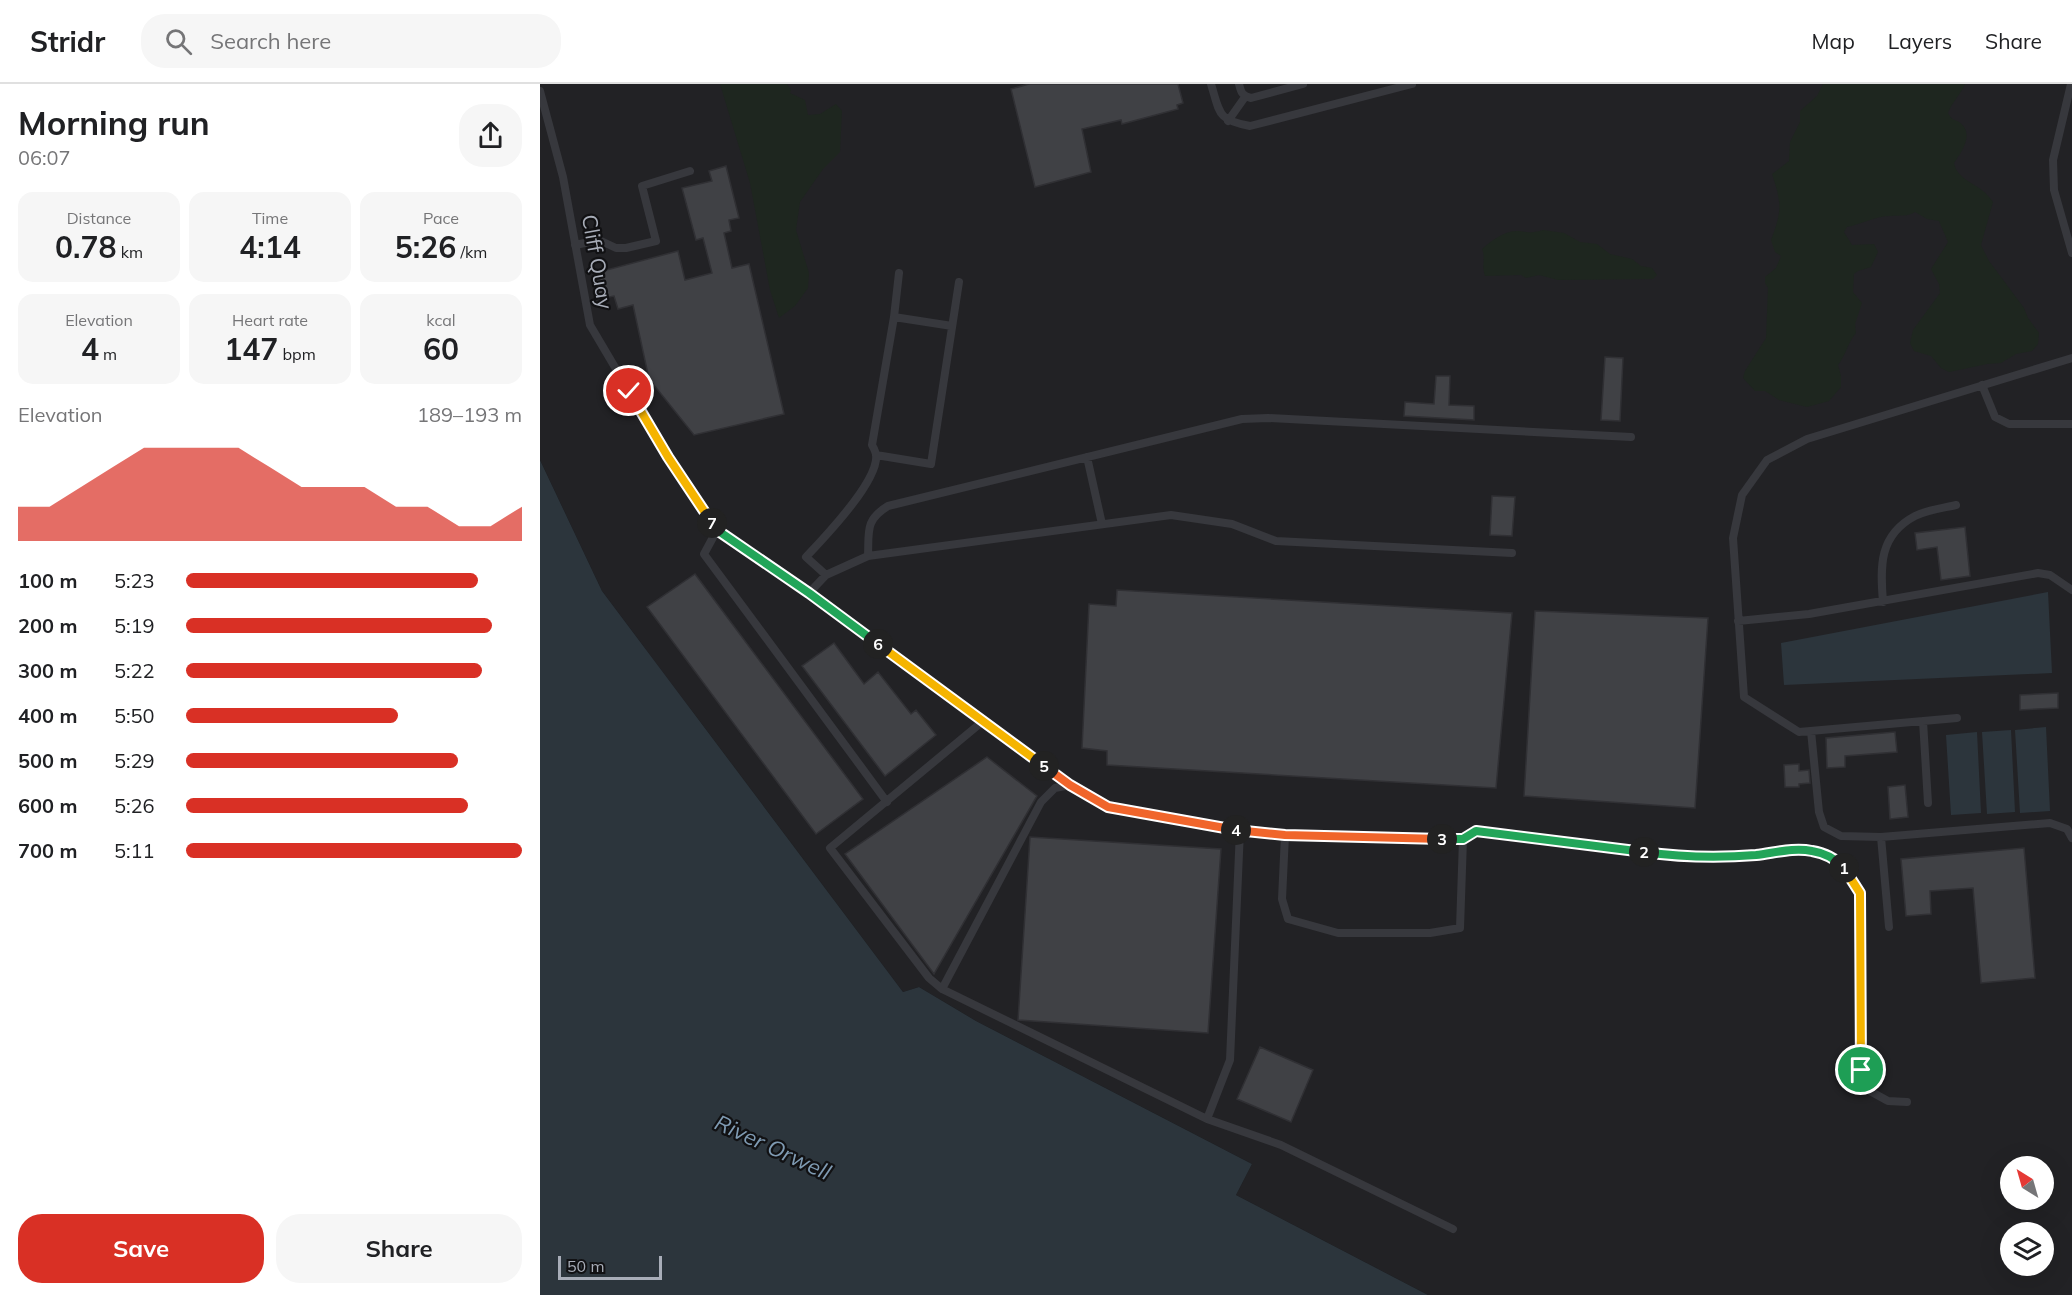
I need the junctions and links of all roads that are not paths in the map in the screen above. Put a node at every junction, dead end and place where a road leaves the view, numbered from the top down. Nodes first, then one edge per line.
1 (1211, 84) edge
2 (1239, 84) edge
3 (1303, 84) edge
4 (1412, 84) edge
5 (2071, 84) edge
6 (540, 91) edge
7 (1245, 97) junction
8 (1228, 121) junction
9 (690, 171) dead end
10 (576, 244) junction
11 (2072, 253) edge
12 (899, 273) dead end
13 (959, 282) dead end
14 (894, 317) junction
15 (952, 326) junction
16 (2072, 358) edge
17 (1982, 385) junction
18 (2072, 424) edge
19 (1631, 437) dead end
20 (876, 456) junction
21 (1087, 457) junction
22 (1956, 505) dead end
23 (1102, 524) junction
24 (717, 530) junction
25 (1512, 553) dead end
26 (868, 556) junction
27 (826, 575) junction
28 (2072, 590) edge
29 (809, 593) junction
30 (1882, 602) junction
31 (1738, 621) junction
32 (1957, 718) dead end
33 (1923, 721) junction
34 (982, 722) junction
35 (1811, 730) junction
36 (1070, 785) junction
37 (887, 802) junction
38 (1928, 803) dead end
39 (1240, 830) junction
40 (1285, 835) junction
41 (1881, 837) junction
42 (2072, 838) edge
43 (1463, 839) junction
44 (1889, 927) dead end
45 (942, 989) junction
46 (1906, 1102) dead end
47 (1208, 1119) junction
48 (1454, 1229) dead end

1 - 8 lane
2 - 7 lane
3 - 7 lane
4 - 8 lane
5 - 11 lane
6 - 10 lane, Cliff Quay
7 - 8 lane
9 - 10 lane
10 - 24 lane, Cliff Quay
12 - 14 lane
13 - 15 lane
14 - 15 lane
14 - 20 lane
15 - 20 lane
16 - 17 lane
17 - 18 lane
17 - 31 lane
19 - 21 lane
20 - 27 lane
21 - 23 lane
21 - 26 lane
22 - 30 lane
23 - 25 lane
23 - 26 lane
24 - 29 lane, Cliff Quay
24 - 37 lane
26 - 27 lane
27 - 29 lane
28 - 30 lane
29 - 34 lane, Cliff Quay
30 - 31 lane
31 - 35 lane
32 - 33 lane
33 - 35 lane
33 - 38 lane
34 - 36 lane, Cliff Quay
34 - 37 lane
35 - 41 lane
36 - 39 lane, Cliff Quay
36 - 45 lane
37 - 45 lane
39 - 40 lane, Cliff Quay
39 - 47 lane
40 - 43 lane, Cliff Quay
40 - 43 lane
41 - 42 lane
41 - 44 lane
43 - 46 lane, Cliff Quay
45 - 47 lane
47 - 48 lane

